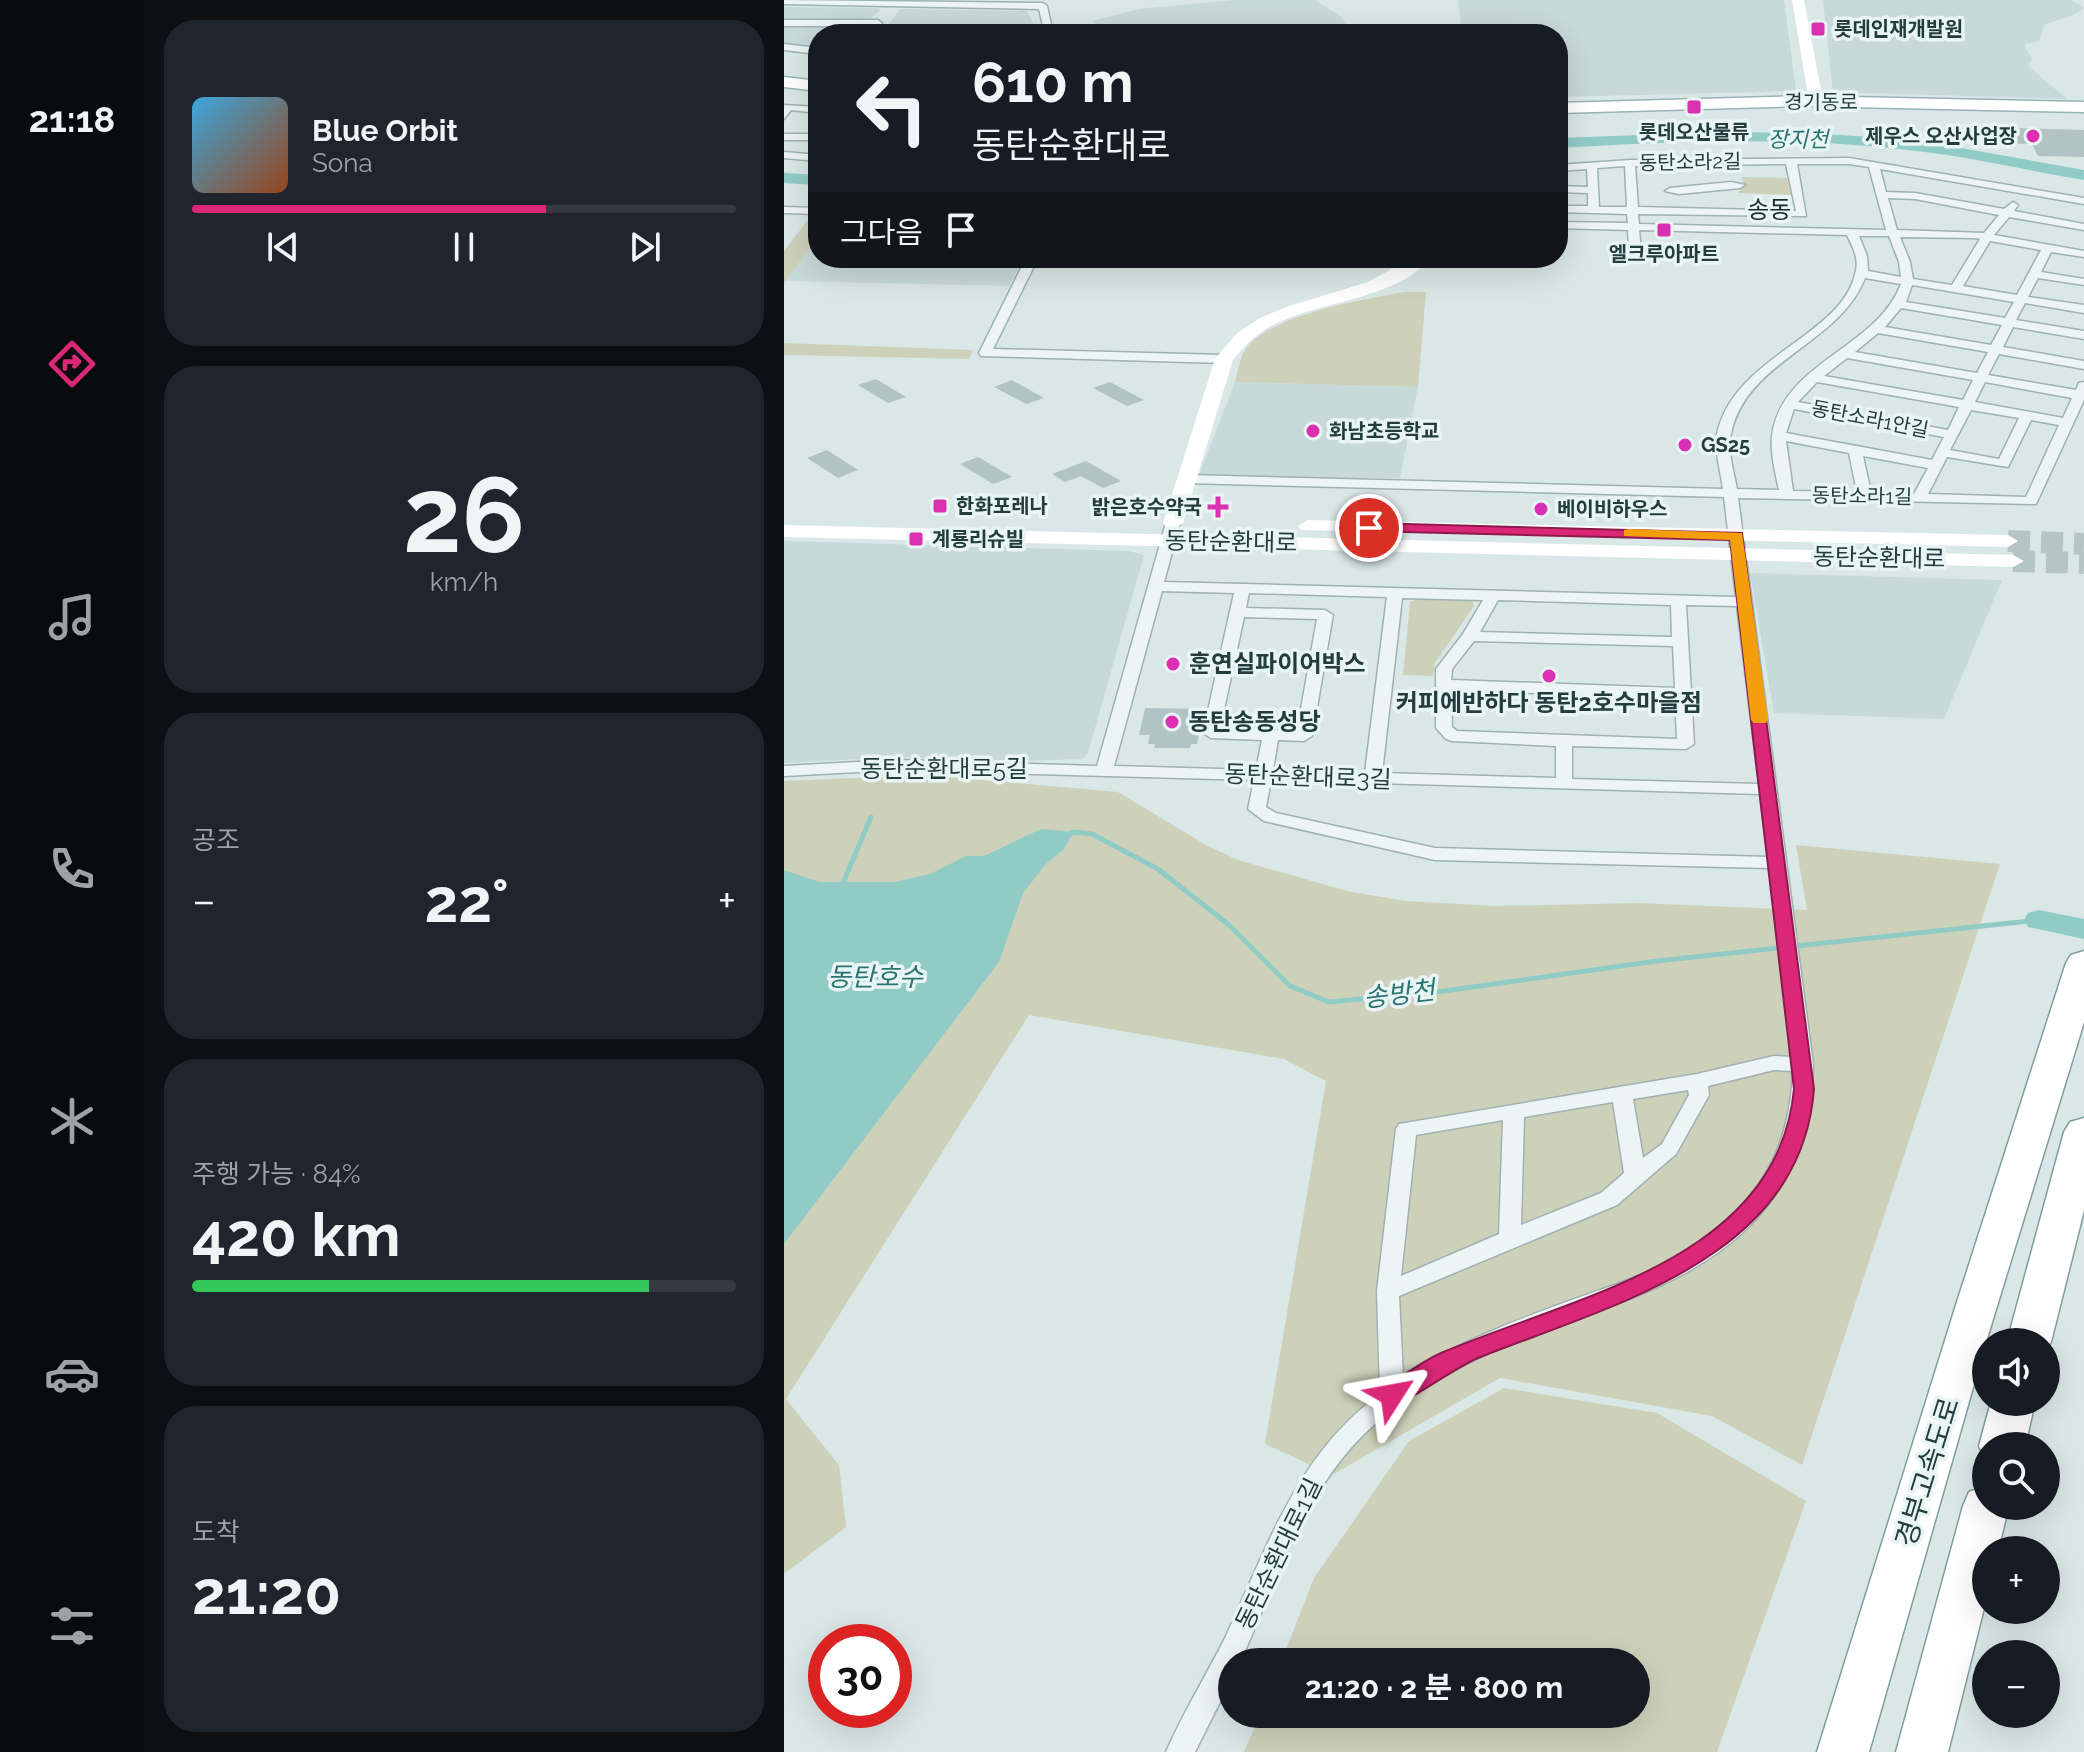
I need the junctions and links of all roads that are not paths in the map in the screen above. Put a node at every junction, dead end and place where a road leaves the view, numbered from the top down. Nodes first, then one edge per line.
1 (1798, 0) edge
2 (784, 1) edge
3 (1045, 3) edge
4 (895, 5) junction
5 (784, 23) edge
6 (878, 23) joint
7 (1048, 24) edge
8 (784, 47) edge
9 (808, 50) edge
10 (784, 79) edge
11 (808, 83) edge
12 (1816, 99) junction
13 (1568, 105) edge
14 (2084, 105) edge
15 (808, 109) edge
16 (784, 116) edge
17 (784, 137) edge
18 (808, 137) edge
19 (784, 155) edge
20 (808, 157) edge
21 (1791, 161) junction
22 (1667, 162) junction
23 (1731, 162) junction
24 (1630, 163) junction
25 (1592, 165) junction
26 (1874, 165) junction
27 (1568, 167) edge
28 (1740, 185) junction
29 (1568, 189) edge
30 (1593, 190) junction
31 (2025, 190) junction
32 (1670, 191) junction
33 (1882, 195) junction
34 (2084, 201) edge
35 (1568, 209) edge
36 (784, 210) edge
37 (1594, 210) junction
38 (808, 211) edge
39 (1633, 211) junction
40 (1672, 211) junction
41 (2007, 212) junction
42 (1739, 213) junction
43 (1568, 225) edge
44 (1634, 227) junction
45 (2084, 227) edge
46 (1851, 231) junction
47 (1893, 234) junction
48 (1987, 236) junction
49 (2048, 247) junction
50 (1635, 252) dead end
51 (2084, 254) edge
52 (1027, 268) edge
53 (1408, 268) edge
54 (1862, 274) junction
55 (2034, 274) junction
56 (1907, 280) junction
57 (2084, 282) edge
58 (1956, 288) junction
59 (2021, 299) junction
60 (1898, 304) junction
61 (2084, 309) edge
62 (2008, 323) junction
63 (1875, 329) junction
64 (2084, 335) edge
65 (1994, 349) junction
66 (1844, 354) junction
67 (1224, 359) junction
68 (2084, 365) edge
69 (1980, 377) junction
70 (1815, 378) junction
71 (2082, 390) edge
72 (1790, 404) junction
73 (1966, 404) junction
74 (2027, 415) junction
75 (2068, 423) junction
76 (1950, 434) junction
77 (1779, 436) junction
78 (1855, 450) junction
79 (1938, 458) junction
80 (1187, 479) junction
81 (1731, 493) junction
82 (1787, 494) junction
83 (1865, 496) junction
84 (1919, 498) junction
85 (784, 513) edge
86 (1369, 528) junction
87 (1100, 530) junction
88 (784, 531) edge
89 (1171, 532) junction
90 (1253, 543) junction
91 (1738, 545) junction
92 (2011, 551) tunnel mouth
93 (1156, 586) junction
94 (1243, 588) junction
95 (1395, 593) junction
96 (1493, 596) junction
97 (1678, 600) junction
98 (1745, 602) junction
99 (1238, 612) junction
100 (1470, 636) junction
101 (1680, 642) junction
102 (1443, 685) junction
103 (1684, 693) junction
104 (1271, 735) junction
105 (1564, 741) junction
106 (784, 771) edge
107 (1104, 771) junction
108 (1263, 776) junction
109 (1373, 779) junction
110 (1564, 784) junction
111 (1769, 789) junction
112 (1778, 863) junction
113 (2084, 963) edge
114 (1803, 1064) junction
115 (1697, 1081) junction
116 (1622, 1093) junction
117 (1514, 1111) junction
118 (2084, 1132) edge
119 (1635, 1175) junction
120 (1510, 1239) junction
121 (1388, 1291) junction
122 (2033, 1328) edge
123 (1392, 1395) junction
124 (1982, 1520) edge
125 (1180, 1752) edge
126 (1843, 1752) edge
127 (1922, 1752) edge

1 - 12 main road
2 - 4 street
3 - 4 street
3 - 7 street
4 - 6 street
5 - 6 street
8 - 9 street
10 - 11 main road
12 - 13 main road, 경기동로
12 - 14 main road, 경기동로
15 - 16 street
17 - 18 street
19 - 20 street
21 - 23 street, 동탄소라2길
21 - 26 street
21 - 42 street, 동탄소라2길
22 - 23 street, 동탄소라2길
22 - 24 street, 동탄소라2길
22 - 32 street
23 - 28 street
24 - 25 street, 동탄소라2길
24 - 39 street
25 - 27 street, 동탄소라2길
25 - 30 street
26 - 31 street
26 - 33 street
28 - 32 street
28 - 42 street
29 - 30 street
30 - 37 street
31 - 34 street
31 - 41 street
32 - 40 street
33 - 41 street
33 - 47 street
35 - 37 street, 동탄소라2길
36 - 38 street
37 - 39 street, 동탄소라2길
39 - 40 street, 동탄소라2길
39 - 44 street
40 - 42 street, 동탄소라2길
41 - 45 street
41 - 48 street
43 - 44 street
44 - 46 street
44 - 50 street
46 - 47 street
46 - 54 street
47 - 48 street
47 - 56 street
48 - 49 street
48 - 58 street
49 - 51 street
49 - 55 street, 동탄소라1안길
52 - 67 street
53 - 67 main road
54 - 56 street
54 - 81 street, 동탄순환대로1길
55 - 57 street
55 - 59 street, 동탄소라1안길
56 - 58 street
56 - 60 street, 동탄소라1길
58 - 59 street
59 - 61 street
59 - 62 street, 동탄소라1안길
60 - 62 street
60 - 63 street, 동탄소라1길
62 - 64 street
62 - 65 street, 동탄소라1안길
63 - 65 street
63 - 66 street, 동탄소라1길
65 - 68 street
65 - 69 street, 동탄소라1안길
66 - 69 street
66 - 70 street, 동탄소라1길
67 - 80 main road
69 - 71 street
69 - 73 street, 동탄소라1안길
70 - 72 street, 동탄소라1길
70 - 73 street, 동탄소라1안길
71 - 75 street, 동탄소라1길
72 - 76 street, 동탄소라1안길
72 - 77 street, 동탄소라1길
73 - 74 street, 동탄소라1안길
73 - 76 street, 동탄소라1안길
74 - 75 street, 동탄소라1안길
74 - 79 street, 동탄소라1안길
75 - 84 street, 동탄소라1길
76 - 79 street, 동탄소라1안길
77 - 78 street, 동탄소라1안길
77 - 82 street, 동탄소라1길
78 - 79 street, 동탄소라1안길
78 - 83 street, 동탄소라1안길
79 - 84 street, 동탄소라1안길
80 - 81 street
80 - 89 main road
81 - 82 street
81 - 91 street, 동탄순환대로1길
82 - 83 street, 동탄소라1길
83 - 84 street, 동탄소라1길
85 - 87 main road, 동탄순환대로
86 - 89 main road, 동탄순환대로
86 - 90 main road
86 - 91 main road, 동탄순환대로
87 - 88 main road, 동탄순환대로
87 - 89 main road, 동탄순환대로
89 - 90 main road, 동탄순환대로
89 - 93 street
90 - 91 main road, 동탄순환대로
91 - 92 main road, 동탄순환대로
91 - 98 street, 동탄순환대로1길
93 - 94 street
93 - 107 street
94 - 95 street
94 - 99 street
95 - 96 street
95 - 109 street
96 - 97 street
96 - 100 street
97 - 98 street
97 - 101 street
98 - 111 street, 동탄순환대로1길
99 - 104 street
99 - 104 street
100 - 101 street
100 - 102 street
101 - 103 street
102 - 103 street
102 - 105 street
103 - 105 street
104 - 108 street
105 - 110 street
106 - 107 street, 동탄순환대로5길
107 - 108 street, 동탄순환대로3길
108 - 109 street, 동탄순환대로3길
108 - 112 street
109 - 110 street, 동탄순환대로3길
110 - 111 street, 동탄순환대로3길
111 - 112 street, 동탄순환대로1길
112 - 114 street, 동탄순환대로1길
113 - 126 highway, 경부고속도로
114 - 115 street
114 - 123 street, 동탄순환대로1길
115 - 116 street
115 - 119 street
116 - 117 street
116 - 119 street
117 - 120 street
117 - 121 street
118 - 122 highway
119 - 120 street
120 - 121 street
121 - 123 street
123 - 125 street, 동탄순환대로1길
124 - 127 highway

